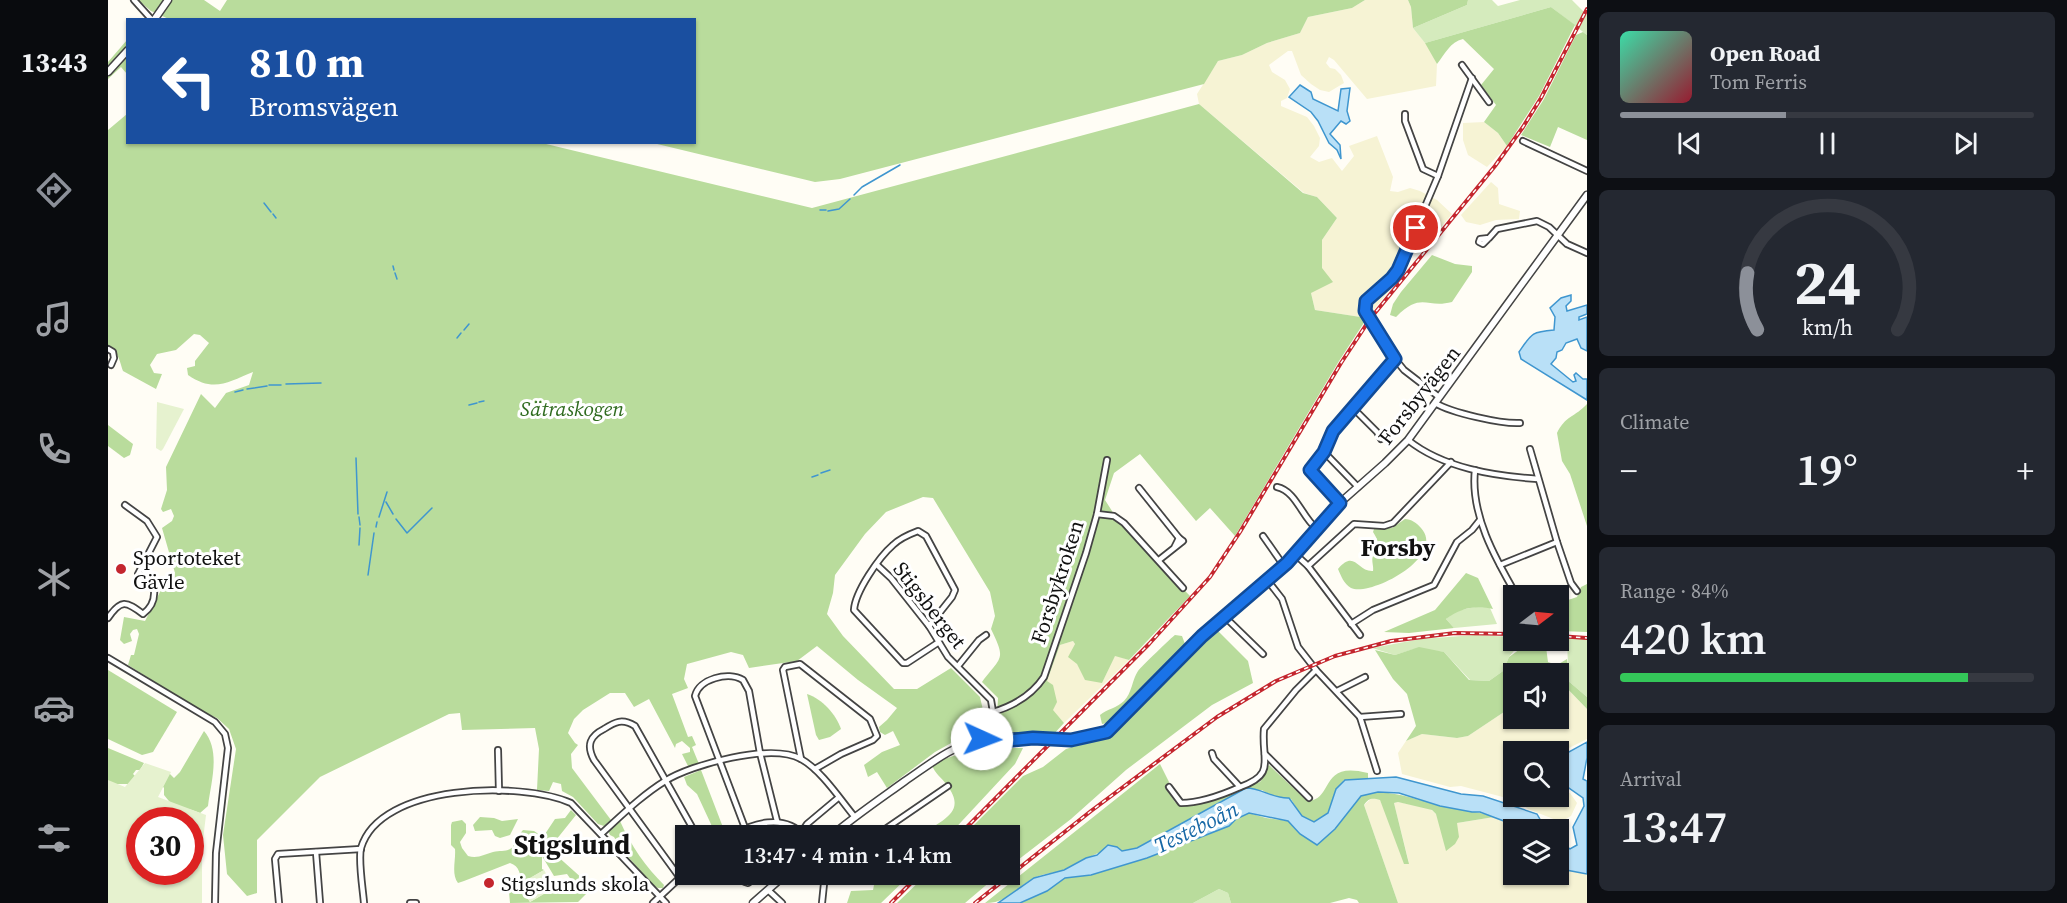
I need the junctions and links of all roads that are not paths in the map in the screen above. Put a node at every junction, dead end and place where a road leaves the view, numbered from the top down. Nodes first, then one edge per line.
1 (134, 0) edge
2 (168, 0) edge
3 (151, 18) edge
4 (154, 18) edge
5 (126, 53) edge
6 (1462, 65) dead end
7 (108, 72) edge
8 (1472, 78) junction
9 (1489, 102) dead end
10 (1405, 114) dead end
11 (1522, 141) dead end
12 (1587, 171) edge
13 (1438, 176) junction
14 (1587, 195) edge
15 (1559, 235) junction
16 (1489, 238) dead end
17 (1587, 253) edge
18 (108, 349) edge
19 (1395, 359) junction
20 (111, 365) dead end
21 (1437, 400) junction
22 (1353, 408) junction
23 (1520, 423) dead end
24 (1381, 439) dead end
25 (1408, 440) junction
26 (1530, 449) dead end
27 (1324, 452) junction
28 (1107, 460) dead end
29 (1451, 462) junction
30 (1475, 470) junction
31 (1538, 479) junction
32 (1277, 487) dead end
33 (1139, 488) dead end
34 (1358, 488) junction
35 (1340, 503) junction
36 (125, 505) dead end
37 (1097, 514) junction
38 (1480, 520) junction
39 (1316, 528) junction
40 (1263, 536) dead end
41 (1557, 542) junction
42 (1295, 554) junction
43 (1159, 560) junction
44 (877, 565) junction
45 (1500, 565) junction
46 (1284, 566) junction
47 (1308, 566) junction
48 (1268, 581) junction
49 (1511, 585) edge
50 (1183, 588) dead end
51 (1577, 591) dead end
52 (1224, 616) junction
53 (108, 618) edge
54 (1351, 624) junction
55 (929, 626) junction
56 (986, 635) dead end
57 (1360, 635) dead end
58 (939, 642) junction
59 (1263, 654) dead end
60 (108, 658) edge
61 (958, 666) junction
62 (1316, 670) junction
63 (1365, 677) dead end
64 (1337, 691) junction
65 (993, 711) junction
66 (1401, 714) dead end
67 (1360, 717) junction
68 (983, 741) junction
69 (498, 750) dead end
70 (760, 753) junction
71 (1212, 753) dead end
72 (1265, 754) junction
73 (801, 759) junction
74 (719, 761) junction
75 (815, 769) junction
76 (1377, 771) dead end
77 (666, 780) junction
78 (948, 786) dead end
79 (1169, 787) dead end
80 (1240, 787) junction
81 (499, 791) junction
82 (838, 798) junction
83 (1309, 798) dead end
84 (629, 807) junction
85 (854, 816) junction
86 (777, 821) junction
87 (692, 825) edge
88 (744, 825) edge
89 (759, 825) edge
90 (785, 825) edge
91 (806, 825) edge
92 (844, 825) edge
93 (891, 825) edge
94 (602, 834) junction
95 (361, 849) junction
96 (316, 852) junction
97 (675, 871) edge
98 (675, 882) edge
99 (774, 885) edge
100 (824, 885) edge
101 (768, 890) junction
102 (660, 896) junction
103 (214, 903) edge
104 (279, 903) edge
105 (320, 903) edge
106 (364, 903) edge
107 (410, 903) edge
108 (416, 903) edge
109 (653, 903) edge
110 (666, 903) edge
111 (753, 903) edge
112 (782, 903) edge
113 (822, 903) edge

1 - 3 street
2 - 4 street
5 - 7 street
6 - 8 street
8 - 9 street
8 - 13 street
10 - 13 street
11 - 12 street
13 - 19 street
14 - 15 street, Forsbyvägen
15 - 16 street
15 - 17 street
15 - 21 street, Forsbyvägen
18 - 20 street
19 - 21 street
19 - 22 street
21 - 23 street
21 - 25 street, Forsbyvägen
22 - 24 street
22 - 27 street
25 - 29 street
25 - 34 street, Forsbyvägen
26 - 31 street
27 - 34 street
27 - 35 street
28 - 37 street
29 - 30 street
29 - 47 street
30 - 31 street
30 - 38 street
31 - 41 street
32 - 39 street
33 - 43 street
34 - 35 street, Forsbyvägen
35 - 39 street, Forsbyvägen
36 - 53 street
37 - 43 street, Forsbykroken
37 - 65 street, Forsbykroken
38 - 45 street
38 - 54 street
39 - 42 street, Forsbyvägen
40 - 46 street
41 - 45 street
41 - 51 street
42 - 46 street, Forsbyvägen
42 - 47 street
43 - 50 street, Forsbykroken
44 - 55 street, Stigsberget
44 - 55 street
44 - 58 street
45 - 49 street
46 - 48 street, Forsbyvägen
47 - 54 street
48 - 52 street, Forsbyvägen
48 - 62 street
52 - 59 street
52 - 68 street, Forsbyvägen
54 - 57 street
55 - 58 street, Stigsberget
56 - 61 street, Stigsberget
58 - 61 street, Stigsberget
60 - 103 street
61 - 65 street, Stigsberget
62 - 64 street
62 - 72 street
63 - 64 street
64 - 67 street
65 - 68 street
66 - 67 street
67 - 76 street
68 - 85 street, Forsbyvägen
69 - 81 street
70 - 73 street
70 - 74 street
70 - 74 street
70 - 86 street
71 - 80 street
72 - 80 street
72 - 83 street
73 - 75 street
73 - 75 street
74 - 77 street
74 - 88 street
75 - 82 street
77 - 84 street
77 - 84 street
77 - 87 street
78 - 93 street
79 - 80 street
81 - 94 street
81 - 95 street
82 - 85 street
82 - 91 street
84 - 94 street
84 - 97 street
85 - 92 street, Forsbyvägen
86 - 89 street
86 - 90 street
94 - 102 street
95 - 96 street
95 - 106 street
96 - 104 street
96 - 105 street
98 - 102 street
99 - 101 street
100 - 113 street
101 - 111 street
101 - 112 street
102 - 109 street
102 - 110 street
107 - 108 street

